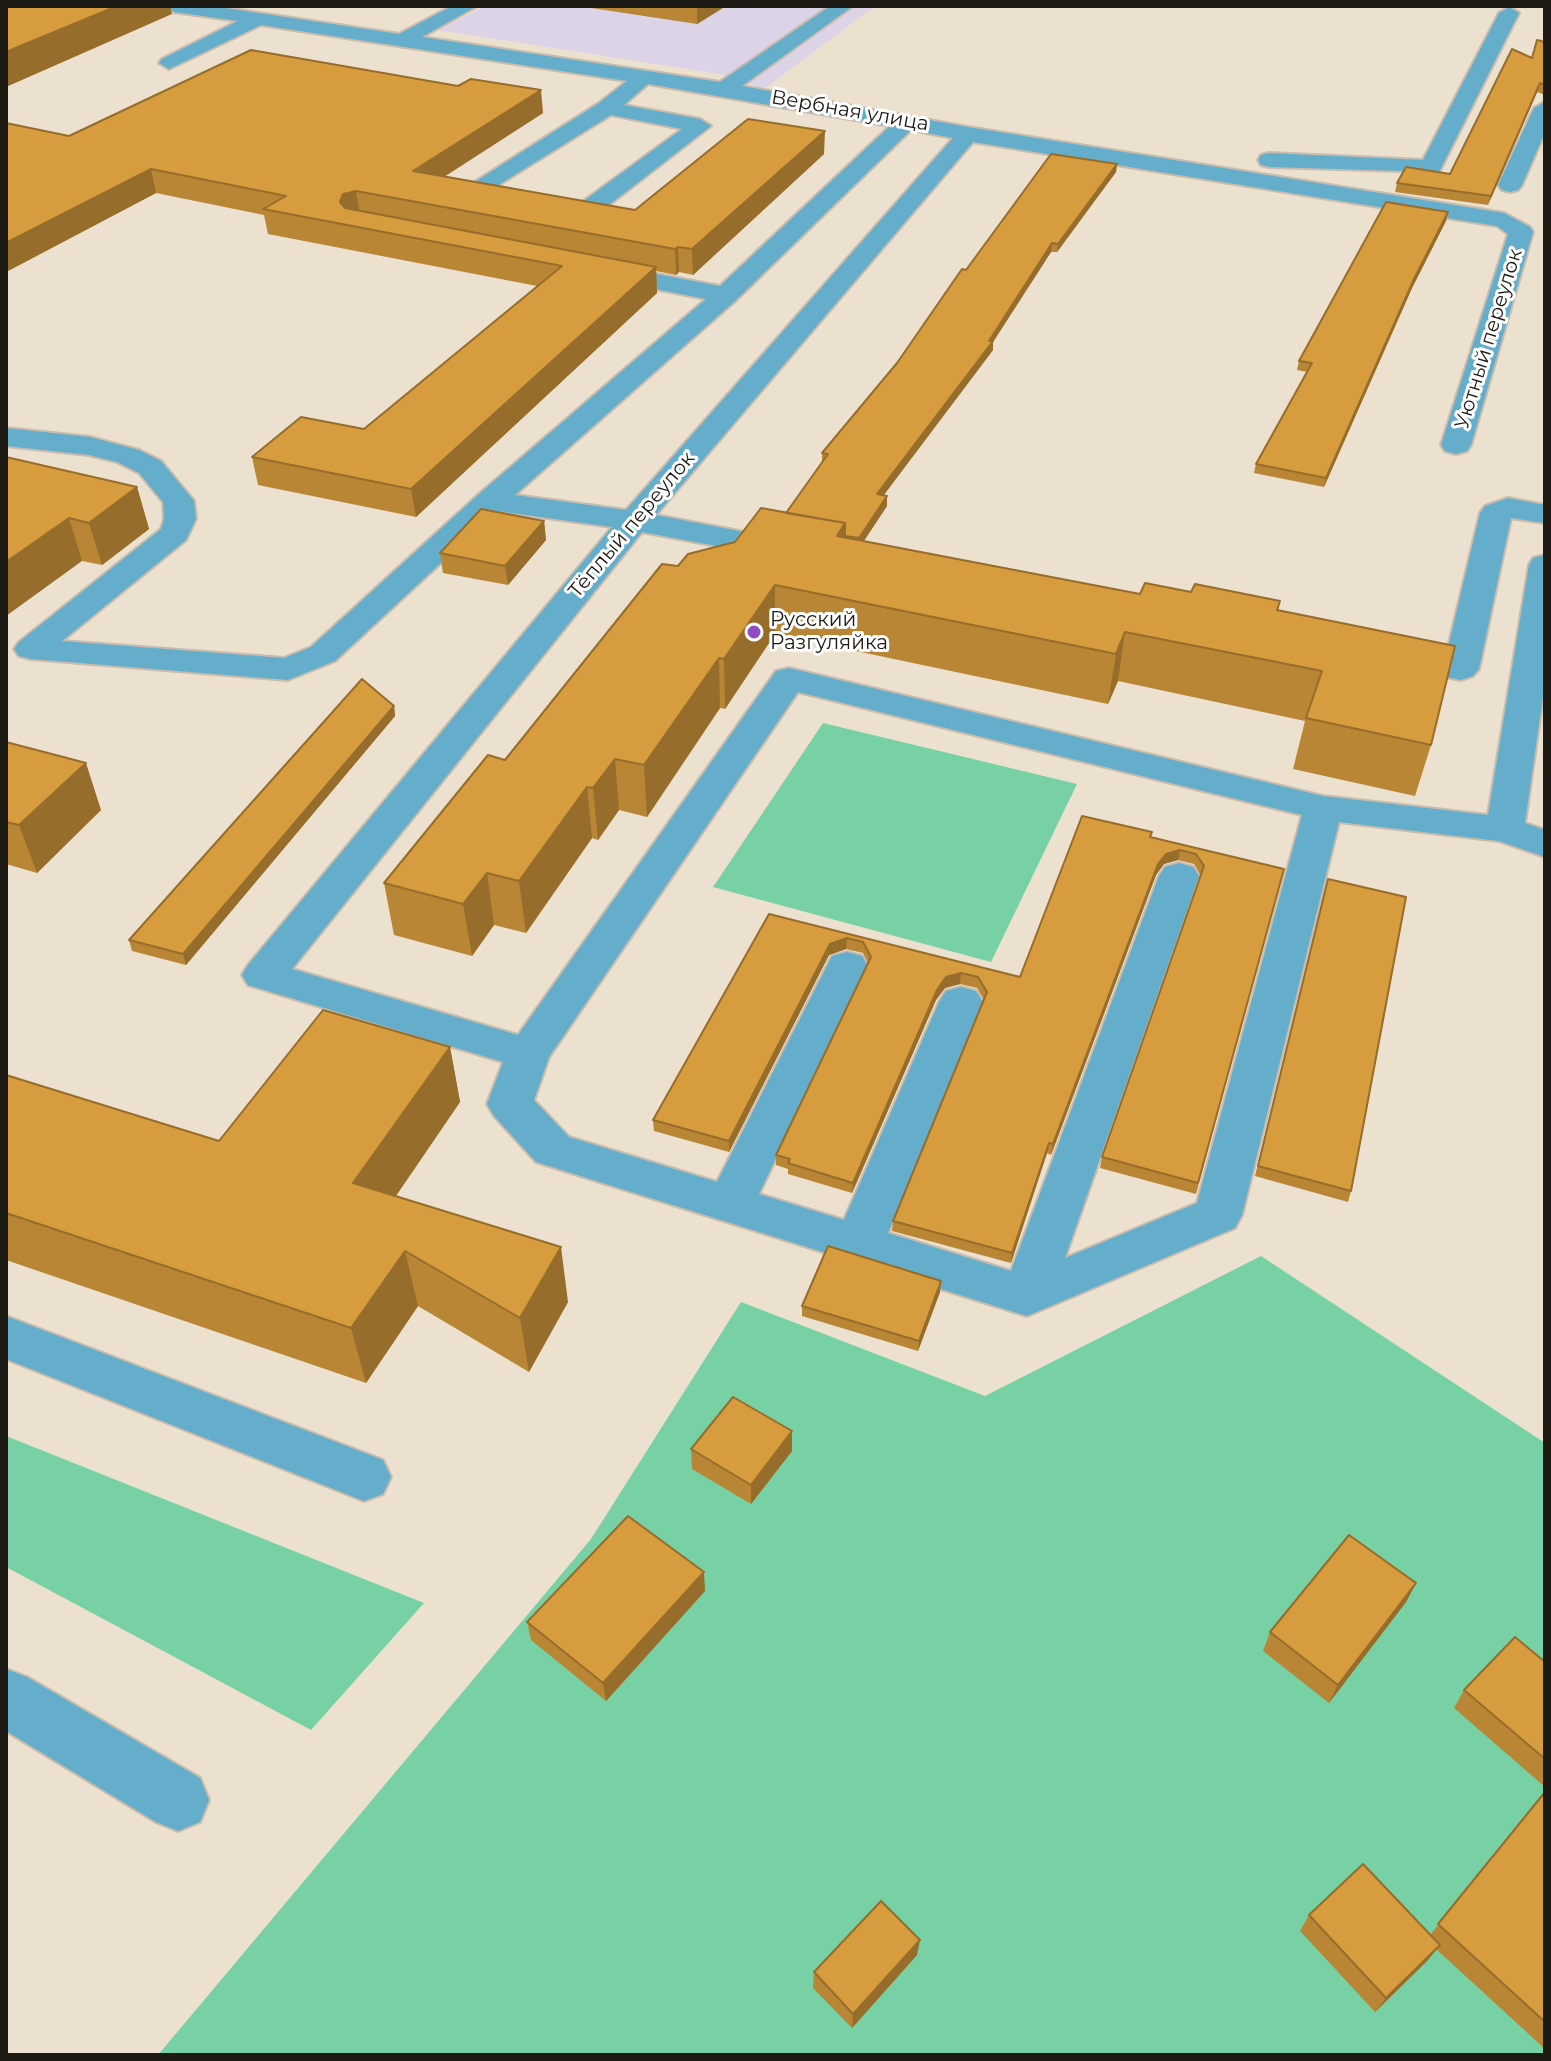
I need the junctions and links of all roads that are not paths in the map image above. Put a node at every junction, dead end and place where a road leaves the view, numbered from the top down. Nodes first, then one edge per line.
1 (174, 6) edge
2 (467, 6) edge
3 (843, 6) edge
4 (1509, 13) dead end
5 (260, 18) junction
6 (402, 40) junction
7 (169, 63) dead end
8 (644, 77) junction
9 (724, 89) junction
10 (607, 108) junction
11 (1545, 108) edge
12 (908, 121) junction
13 (968, 134) junction
14 (1537, 144) edge
15 (1139, 162) junction
16 (1510, 185) dead end
17 (1521, 232) joint
18 (573, 266) edge
19 (726, 295) junction
20 (6, 437) edge
21 (1456, 445) dead end
22 (490, 501) junction
23 (1545, 514) edge
24 (634, 521) junction
25 (832, 557) edge
26 (1545, 565) edge
27 (18, 646) edge
28 (1367, 653) edge
29 (1323, 808) junction
30 (1505, 829) junction
31 (1545, 844) edge
32 (1179, 876) dead end
33 (847, 966) dead end
34 (961, 1002) dead end
35 (528, 1054) junction
36 (730, 1204) junction
37 (859, 1243) junction
38 (1027, 1296) junction
39 (6, 1337) edge
40 (364, 1477) dead end
41 (6, 1698) edge
42 (178, 1800) dead end

1 - 5 street, Вербная улица
2 - 6 street
3 - 9 street
4 - 15 street
5 - 6 street, Вербная улица
5 - 7 street
6 - 8 street, Вербная улица
8 - 9 street, Вербная улица
8 - 10 street
9 - 12 street, Вербная улица
10 - 10 street
11 - 14 street
12 - 13 street, Вербная улица
12 - 19 street
13 - 15 street, Вербная улица
13 - 24 street, Тёплый переулок
14 - 16 street
15 - 17 street, Вербная улица
17 - 21 street, Уютный переулок
18 - 19 street
19 - 22 street
20 - 27 street
22 - 24 street
22 - 27 street
23 - 28 street
24 - 25 street
24 - 35 street, Тёплый переулок
26 - 30 street
29 - 30 street
29 - 35 street
29 - 38 street
30 - 31 street
32 - 38 street
33 - 36 street
34 - 37 street
35 - 36 street
36 - 37 street
37 - 38 street
39 - 40 street
41 - 42 street

